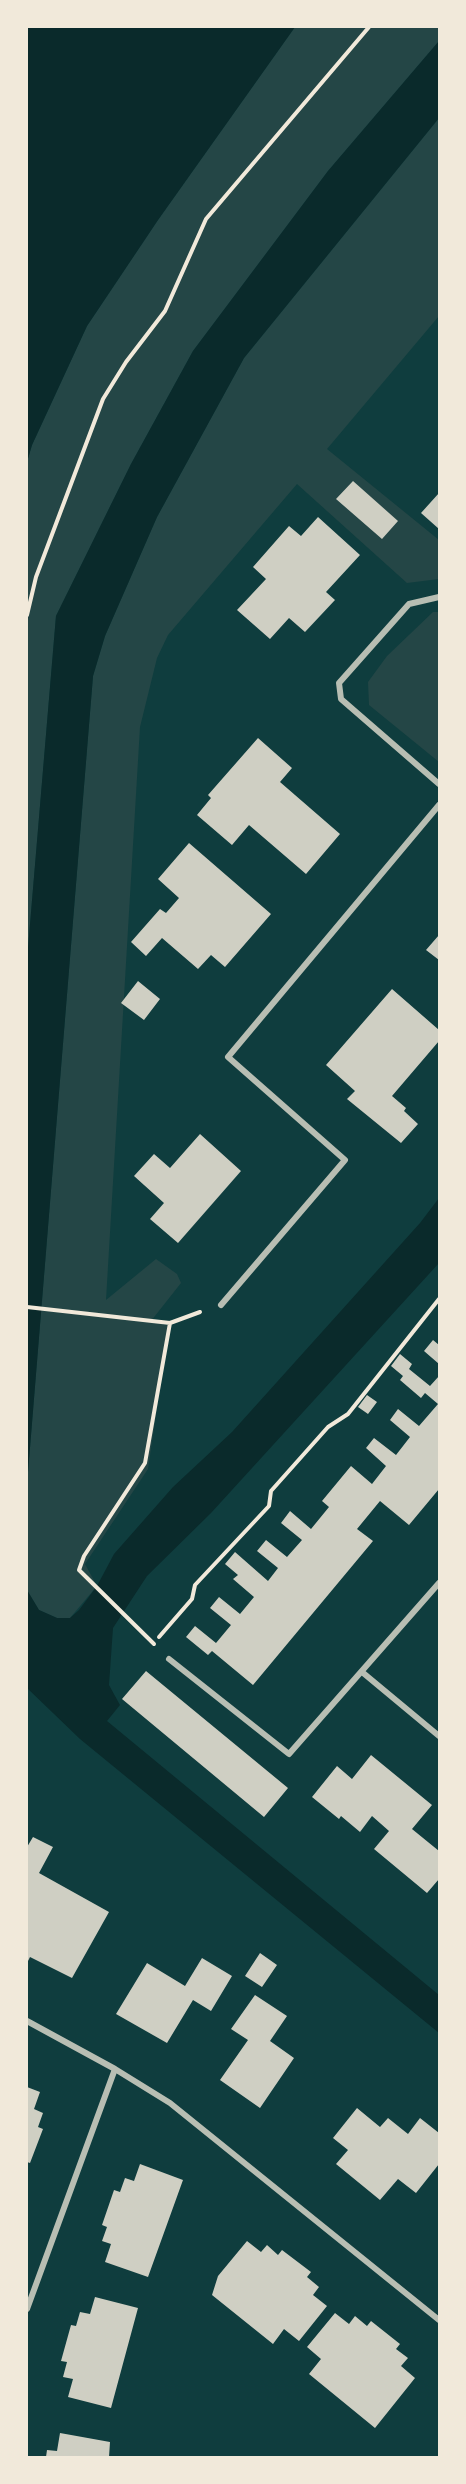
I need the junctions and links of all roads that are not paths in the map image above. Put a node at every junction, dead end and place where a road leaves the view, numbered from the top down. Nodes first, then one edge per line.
1 (439, 597) edge
2 (439, 784) edge
3 (439, 805) edge
4 (221, 1305) road end
5 (439, 1583) edge
6 (169, 1659) road end
7 (362, 1672) junction
8 (439, 1736) edge
9 (27, 2021) edge
10 (116, 2069) junction
11 (27, 2309) edge
12 (439, 2320) edge

1 - 2 street
3 - 4 street
5 - 7 street
6 - 7 street
7 - 8 street
9 - 10 street
10 - 11 street
10 - 12 street

